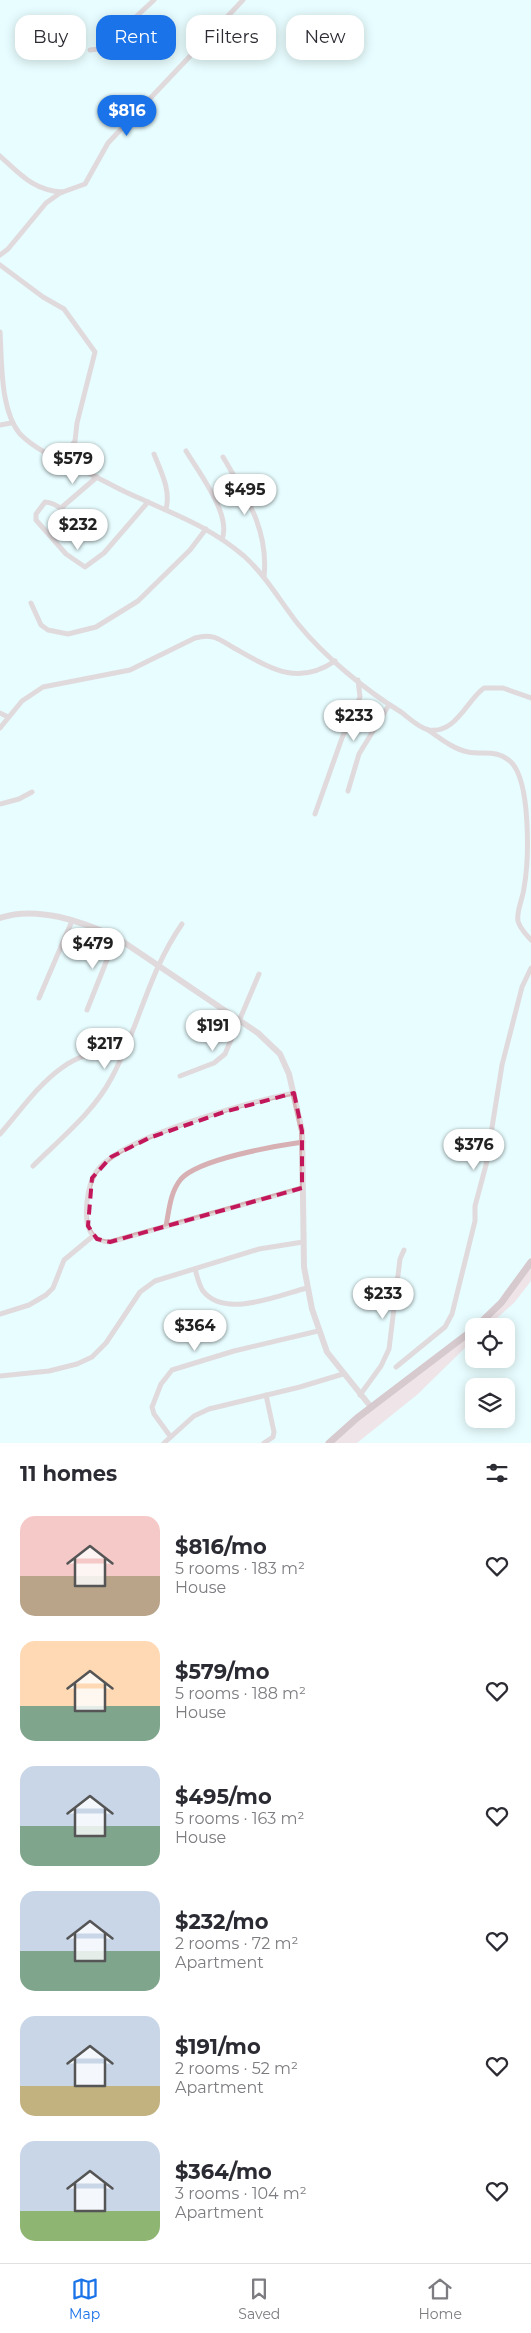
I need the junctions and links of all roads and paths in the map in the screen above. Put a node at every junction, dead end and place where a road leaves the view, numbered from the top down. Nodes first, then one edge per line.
1 (154, 0) edge
2 (241, 1) edge
3 (90, 50) dead end
4 (0, 156) edge
5 (63, 192) junction
6 (0, 255) edge
7 (0, 265) edge
8 (0, 332) edge
9 (11, 423) junction
10 (0, 425) edge
11 (186, 451) dead end
12 (154, 454) dead end
13 (223, 457) dead end
14 (61, 462) junction
15 (97, 477) junction
16 (148, 502) junction
17 (61, 508) junction
18 (166, 510) junction
19 (206, 529) junction
20 (84, 534) dead end
21 (222, 539) junction
22 (264, 577) junction
23 (31, 603) dead end
24 (334, 661) junction
25 (358, 680) junction
26 (531, 698) edge
27 (389, 705) junction
28 (0, 713) edge
29 (8, 718) junction
30 (0, 728) edge
31 (428, 730) junction
32 (348, 791) dead end
33 (32, 792) dead end
34 (0, 804) edge
35 (315, 814) dead end
36 (0, 918) edge
37 (72, 921) junction
38 (182, 924) dead end
39 (116, 937) junction
40 (531, 940) edge
41 (158, 964) junction
42 (531, 968) edge
43 (259, 974) dead end
44 (39, 998) dead end
45 (87, 1010) dead end
46 (241, 1021) junction
47 (123, 1052) junction
48 (180, 1076) dead end
49 (294, 1093) junction
50 (0, 1134) edge
51 (303, 1142) junction
52 (33, 1166) dead end
53 (302, 1188) junction
54 (166, 1226) junction
55 (93, 1236) junction
56 (303, 1242) junction
57 (404, 1250) dead end
58 (531, 1262) edge
59 (195, 1269) junction
60 (307, 1288) junction
61 (0, 1314) edge
62 (485, 1318) edge
63 (318, 1331) junction
64 (465, 1335) edge
65 (396, 1367) dead end
66 (343, 1374) junction
67 (0, 1376) edge
68 (360, 1394) junction
69 (266, 1395) junction
70 (371, 1407) junction
71 (170, 1436) junction
72 (164, 1443) edge
73 (264, 1443) edge
74 (329, 1443) edge

1 - 3 street
2 - 5 street
4 - 5 street
5 - 6 street
7 - 14 street
8 - 9 street
9 - 10 street
9 - 14 street
11 - 21 street
12 - 18 street
13 - 22 street
14 - 15 street
15 - 16 street
15 - 17 street
16 - 17 street
16 - 18 street
17 - 20 street
18 - 19 street
19 - 21 street
19 - 23 street
21 - 22 street
22 - 24 street
24 - 25 street
24 - 29 street
25 - 27 street
25 - 35 street
26 - 31 street
27 - 31 street
27 - 32 street
28 - 29 street
29 - 30 street
31 - 40 street
33 - 34 street
36 - 37 street
37 - 39 street
37 - 44 street
38 - 41 street
39 - 41 street
39 - 45 street
41 - 46 street
41 - 47 street
42 - 65 street
43 - 46 street
46 - 48 street
46 - 49 street
47 - 50 street
47 - 52 street
49 - 51 street
49 - 55 street
51 - 53 street
51 - 54 street
53 - 54 street
53 - 56 street
54 - 55 street
55 - 61 street
56 - 59 street
56 - 60 street
57 - 68 street
58 - 62 main road
59 - 60 street
59 - 67 street
60 - 63 street
63 - 66 street
63 - 71 street
64 - 70 main road
66 - 68 street
66 - 69 street
68 - 70 street
69 - 71 street
69 - 73 street
70 - 74 main road
71 - 72 street

